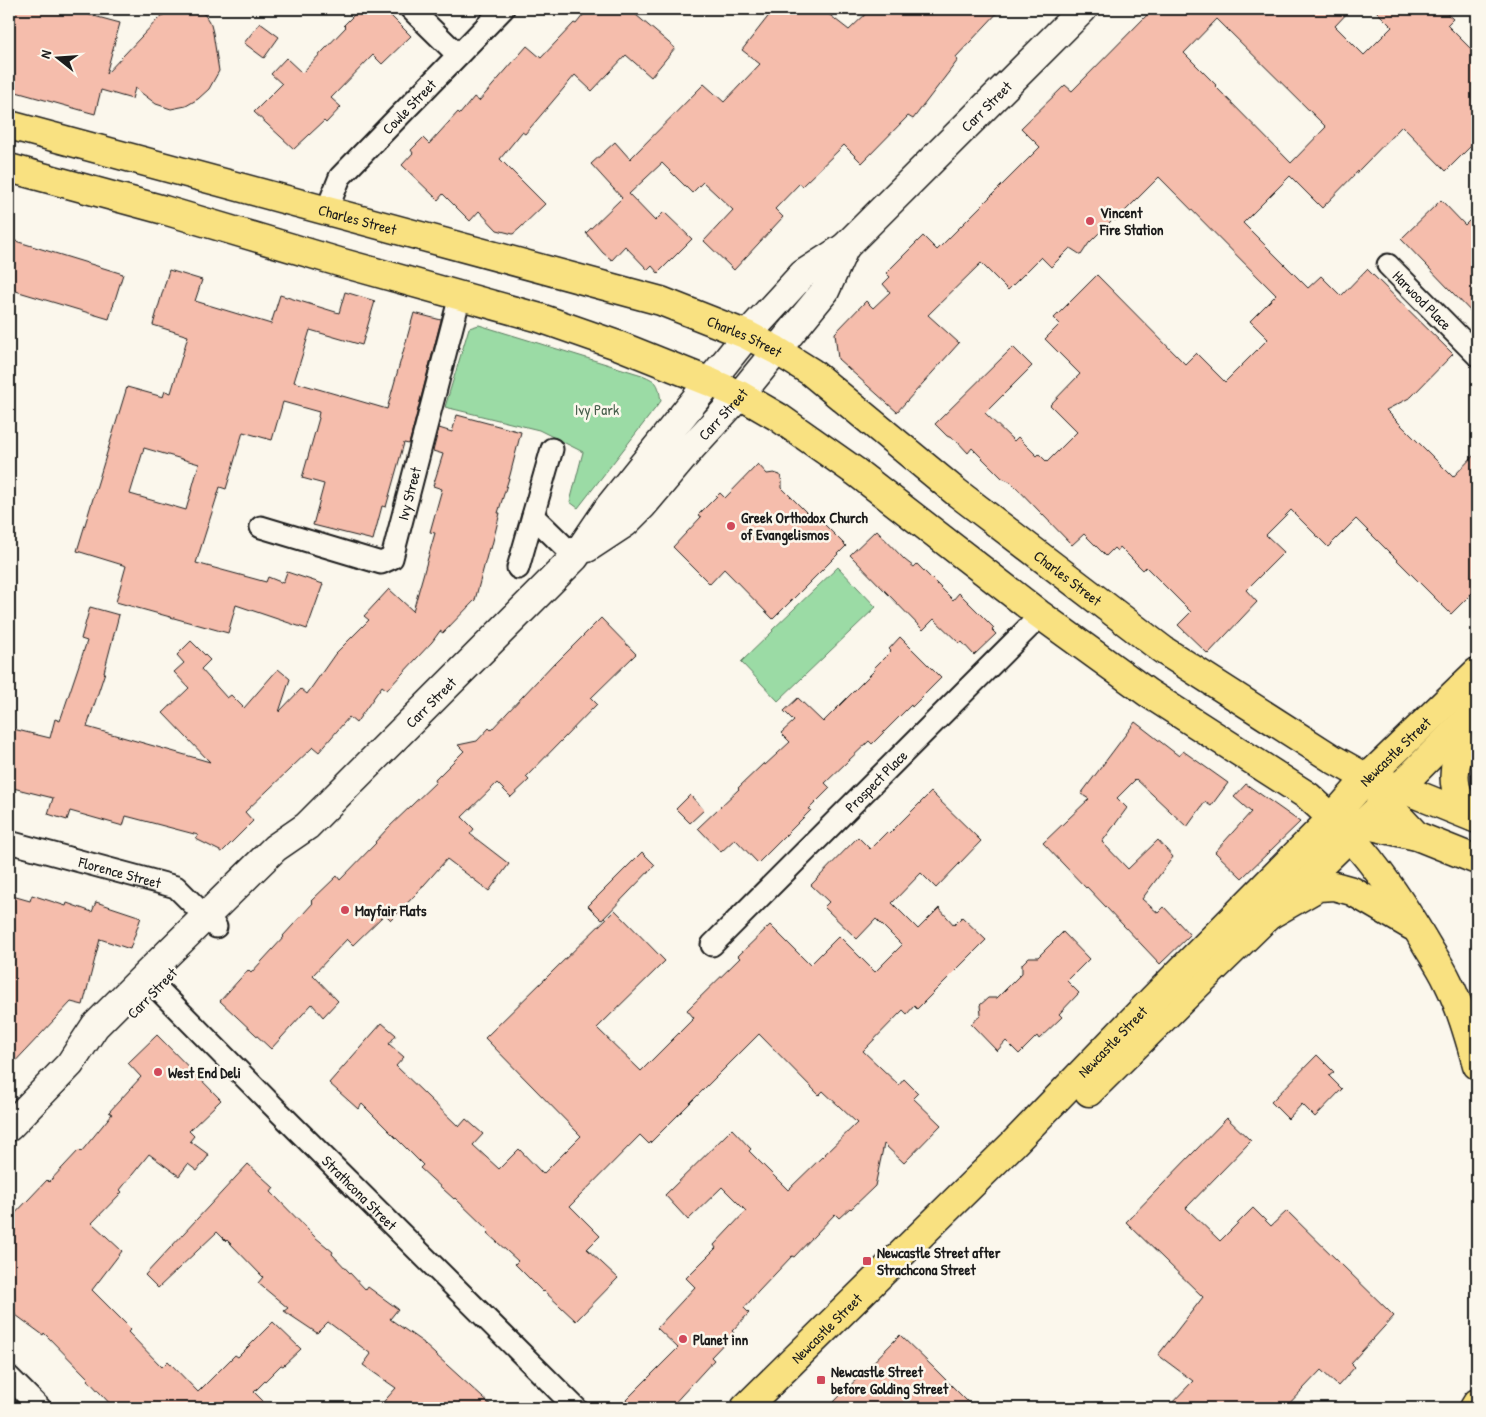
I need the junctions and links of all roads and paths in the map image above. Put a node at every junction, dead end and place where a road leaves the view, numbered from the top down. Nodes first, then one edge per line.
1 (411, 9) edge
2 (503, 9) edge
3 (1083, 9) edge
4 (458, 55) junction
5 (9, 125) edge
6 (9, 168) edge
7 (327, 211) junction
8 (845, 247) junction
9 (1388, 265) dead end
10 (460, 296) junction
11 (746, 335) junction
12 (776, 350) junction
13 (1477, 355) edge
14 (710, 382) junction
15 (740, 395) junction
16 (552, 448) dead end
17 (533, 516) junction
18 (261, 527) dead end
19 (575, 557) junction
20 (518, 568) dead end
21 (1040, 614) junction
22 (1477, 672) edge
23 (1477, 709) edge
24 (1477, 717) edge
25 (1367, 778) junction
26 (1391, 795) junction
27 (1475, 818) edge
28 (1349, 826) junction
29 (1417, 836) junction
30 (9, 842) edge
31 (1477, 860) edge
32 (1271, 914) junction
33 (211, 922) junction
34 (1418, 929) junction
35 (712, 945) dead end
36 (151, 982) junction
37 (1477, 1065) edge
38 (9, 1126) edge
39 (9, 1377) edge
40 (760, 1405) edge
41 (40, 1408) edge
42 (576, 1408) edge

1 - 4 street
2 - 4 street, Cowle Street
3 - 8 street, Carr Street
4 - 7 street, Cowle Street
5 - 7 main road, Charles Street
6 - 10 main road
7 - 11 main road, Charles Street
8 - 11 street, Carr Street
8 - 12 street, Carr Street
9 - 13 street, Harwood Place
10 - 14 main road
10 - 18 street, Ivy Street
11 - 12 main road, Charles Street
11 - 14 street, Carr Street
12 - 15 street, Carr Street
12 - 25 main road, Charles Street
14 - 15 main road
14 - 19 street, Carr Street
15 - 19 street, Carr Street
15 - 21 main road
16 - 17 street
17 - 19 street
17 - 20 street
19 - 33 street, Carr Street
21 - 28 main road
21 - 35 street, Prospect Place
22 - 25 main road, Newcastle Street
23 - 26 main road, Newcastle Street
24 - 27 main road
25 - 26 main road, Charles Street
25 - 28 main road, Newcastle Street
26 - 27 main road, Charles Street
26 - 28 main road, Newcastle Street
26 - 29 main road
28 - 29 main road
28 - 32 main road, Newcastle Street
28 - 34 main road
28 - 40 main road, Newcastle Street
29 - 31 main road
30 - 33 street, Florence Street
32 - 34 main road
32 - 40 main road, Newcastle Street
33 - 36 street, Carr Street
34 - 37 main road
36 - 38 street, Carr Street
36 - 42 street, Strathcona Street
39 - 41 street

